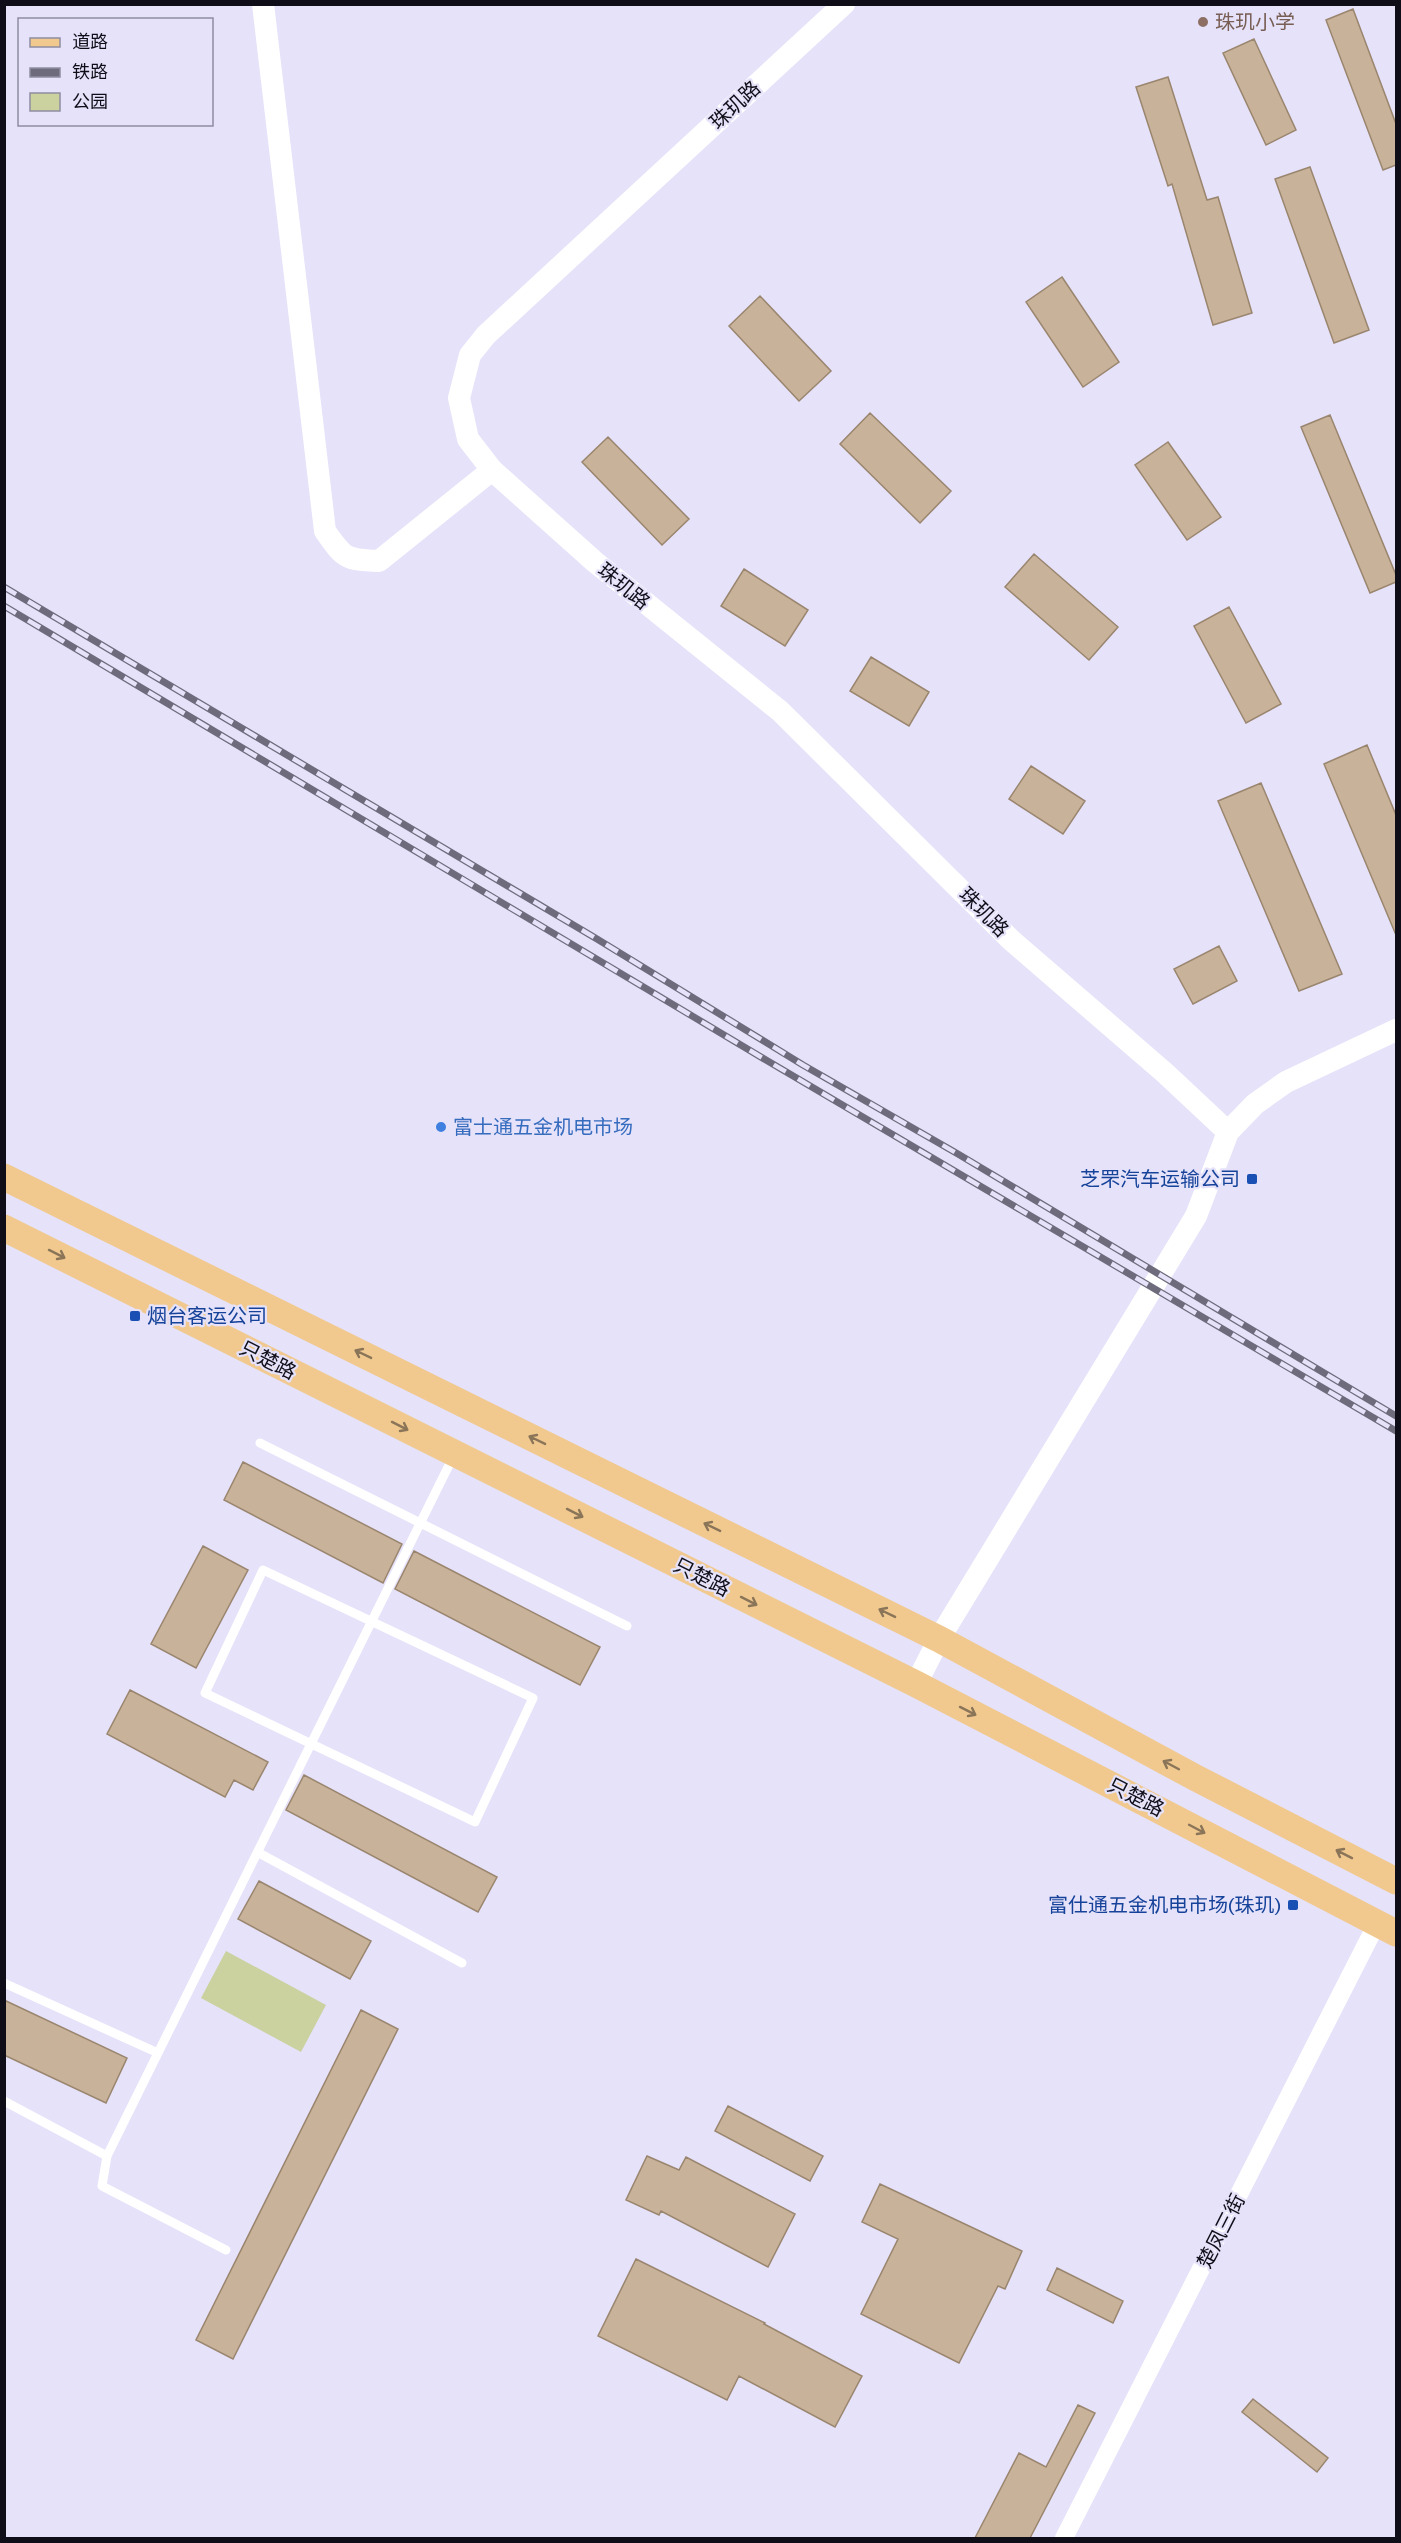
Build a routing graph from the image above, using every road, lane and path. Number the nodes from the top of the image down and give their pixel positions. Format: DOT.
graph roads {
  1 [pos="263,4"];
  2 [pos="844,4"];
  3 [pos="492,470"];
  4 [pos="1396,1030"];
  5 [pos="1227,1132"];
  6 [pos="4,1177"];
  7 [pos="4,1228"];
  8 [pos="260,1443"];
  9 [pos="455,1453"];
  10 [pos="420,1524"];
  11 [pos="372,1621"];
  12 [pos="627,1626"];
  13 [pos="939,1639"];
  14 [pos="916,1684"];
  15 [pos="312,1744"];
  16 [pos="259,1853"];
  17 [pos="1396,1881"];
  18 [pos="1387,1928"];
  19 [pos="462,1963"];
  20 [pos="4,1983"];
  21 [pos="158,2053"];
  22 [pos="4,2101"];
  23 [pos="107,2156"];
  24 [pos="226,2250"];
  25 [pos="1064,2538"];
  1 -- 3 [label="street"];
  2 -- 3 [label="street, 珠玑路"];
  3 -- 5 [label="street, 珠玑路"];
  4 -- 5 [label="street"];
  5 -- 13 [label="street"];
  13 -- 6 [label="main road, one-way"];
  7 -- 9 [label="main road, 只楚路, one-way"];
  8 -- 10 [label="lane"];
  9 -- 10 [label="lane"];
  9 -- 14 [label="main road, 只楚路, one-way"];
  10 -- 11 [label="lane"];
  10 -- 12 [label="lane"];
  11 -- 15 [label="lane"];
  11 -- 15 [label="lane"];
  11 -- 15 [label="lane"];
  13 -- 14 [label="street"];
  17 -- 13 [label="main road, one-way"];
  14 -- 18 [label="main road, 只楚路, one-way"];
  15 -- 16 [label="lane"];
  16 -- 19 [label="lane"];
  16 -- 21 [label="lane"];
  18 -- 25 [label="street, 楚凤三街"];
  20 -- 21 [label="lane"];
  21 -- 23 [label="lane"];
  22 -- 23 [label="lane"];
  23 -- 24 [label="lane"];
}
